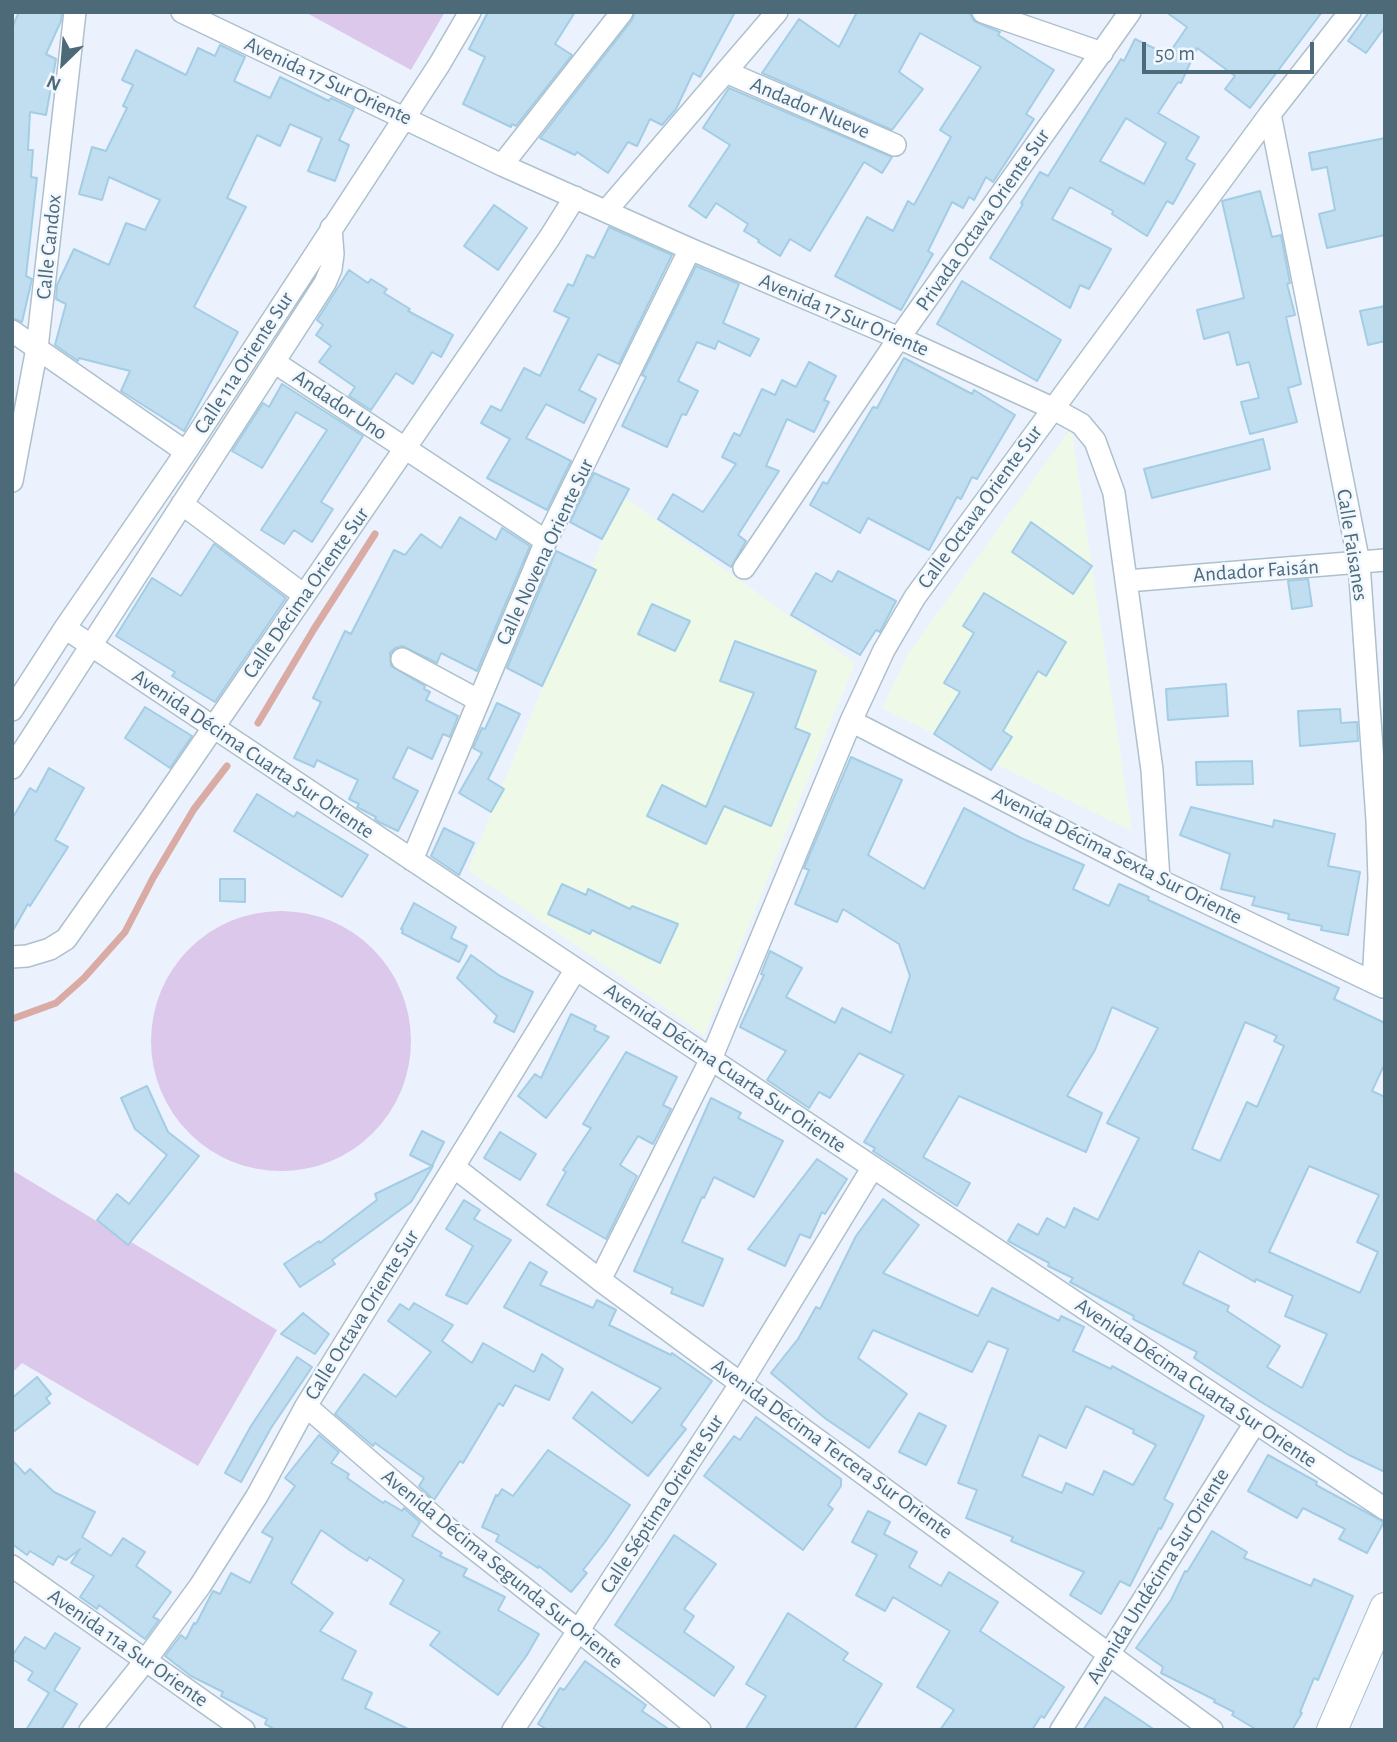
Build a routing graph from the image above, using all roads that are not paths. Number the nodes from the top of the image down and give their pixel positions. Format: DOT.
graph roads {
  1 [pos="75,12"];
  2 [pos="182,12"];
  3 [pos="470,12"];
  4 [pos="622,12"];
  5 [pos="777,12"];
  6 [pos="983,12"];
  7 [pos="1130,12"];
  8 [pos="1350,12"];
  9 [pos="1101,53"];
  10 [pos="726,72"];
  11 [pos="1269,114"];
  12 [pos="403,117"];
  13 [pos="895,145"];
  14 [pos="502,165"];
  15 [pos="575,197"];
  16 [pos="606,211"];
  17 [pos="331,229"];
  18 [pos="690,249"];
  19 [pos="12,331"];
  20 [pos="900,338"];
  21 [pos="37,348"];
  22 [pos="274,362"];
  23 [pos="1052,408"];
  24 [pos="405,449"];
  25 [pos="186,452"];
  26 [pos="12,481"];
  27 [pos="182,504"];
  28 [pos="546,541"];
  29 [pos="1385,560"];
  30 [pos="1359,563"];
  31 [pos="744,568"];
  32 [pos="1127,581"];
  33 [pos="304,595"];
  34 [pos="65,628"];
  35 [pos="91,645"];
  36 [pos="402,659"];
  37 [pos="478,700"];
  38 [pos="12,710"];
  39 [pos="851,721"];
  40 [pos="213,727"];
  41 [pos="12,768"];
  42 [pos="412,860"];
  43 [pos="1159,880"];
  44 [pos="12,957"];
  45 [pos="576,969"];
  46 [pos="1379,985"];
  47 [pos="711,1059"];
  48 [pos="454,1167"];
  49 [pos="873,1167"];
  50 [pos="600,1280"];
  51 [pos="741,1383"];
  52 [pos="306,1406"];
  53 [pos="1255,1423"];
  54 [pos="1385,1509"];
  55 [pos="12,1566"];
  56 [pos="1385,1608"];
  57 [pos="579,1631"];
  58 [pos="1109,1653"];
  59 [pos="146,1660"];
  60 [pos="90,1730"];
  61 [pos="244,1730"];
  62 [pos="513,1730"];
  63 [pos="700,1730"];
  64 [pos="1060,1730"];
  65 [pos="1212,1730"];
  66 [pos="1332,1730"];
  1 -- 21 [label="street, Calle Candox"];
  2 -- 12 [label="street, Avenida 17 Sur Oriente"];
  3 -- 12 [label="street, Calle 11a Oriente Sur"];
  4 -- 14 [label="street"];
  5 -- 10 [label="street"];
  6 -- 9 [label="street"];
  7 -- 9 [label="street, Privada Octava Oriente Sur"];
  8 -- 11 [label="street, Calle Octava Oriente Sur"];
  9 -- 20 [label="street, Privada Octava Oriente Sur"];
  10 -- 13 [label="street, Andador Nueve"];
  10 -- 16 [label="street"];
  11 -- 23 [label="street, Calle Octava Oriente Sur"];
  11 -- 30 [label="street, Calle Faisanes"];
  12 -- 14 [label="street, Avenida 17 Sur Oriente"];
  12 -- 17 [label="street, Calle 11a Oriente Sur"];
  14 -- 15 [label="street, Avenida 17 Sur Oriente"];
  15 -- 16 [label="street, Avenida 17 Sur Oriente"];
  15 -- 24 [label="street, Calle Décima Oriente Sur"];
  16 -- 18 [label="street, Avenida 17 Sur Oriente"];
  17 -- 22 [label="street, Calle 11a Oriente Sur"];
  17 -- 25 [label="street, Calle 11a Oriente Sur"];
  18 -- 20 [label="street, Avenida 17 Sur Oriente"];
  18 -- 28 [label="street, Calle Novena Oriente Sur"];
  19 -- 21 [label="street"];
  20 -- 23 [label="street, Avenida 17 Sur Oriente"];
  20 -- 31 [label="street, Privada Octava Oriente Sur"];
  21 -- 25 [label="street"];
  21 -- 26 [label="street, Calle Candox"];
  22 -- 24 [label="street, Andador Uno"];
  22 -- 27 [label="street, Calle 11a Oriente Sur"];
  23 -- 32 [label="street, Avenida 17 Sur Oriente"];
  23 -- 39 [label="street, Calle Octava Oriente Sur"];
  24 -- 28 [label="street"];
  24 -- 33 [label="street, Calle Décima Oriente Sur"];
  25 -- 34 [label="street, Calle 11a Oriente Sur"];
  27 -- 33 [label="street"];
  27 -- 35 [label="street, Calle 11a Oriente Sur"];
  28 -- 37 [label="street, Calle Novena Oriente Sur"];
  29 -- 30 [label="street, Andador Faisán"];
  30 -- 32 [label="street, Andador Faisán"];
  30 -- 46 [label="street, Calle Faisanes"];
  32 -- 43 [label="street, Avenida 17 Sur Oriente"];
  33 -- 40 [label="street, Calle Décima Oriente Sur"];
  34 -- 35 [label="street, Avenida Décima Cuarta Sur Oriente"];
  34 -- 38 [label="street, Calle 11a Oriente Sur"];
  35 -- 40 [label="street, Avenida Décima Cuarta Sur Oriente"];
  35 -- 41 [label="street, Calle 11a Oriente Sur"];
  36 -- 37 [label="street"];
  37 -- 42 [label="street, Calle Novena Oriente Sur"];
  39 -- 43 [label="street, Avenida Décima Sexta Sur Oriente"];
  39 -- 47 [label="street, Calle Octava Oriente Sur"];
  40 -- 42 [label="street, Avenida Décima Cuarta Sur Oriente"];
  40 -- 44 [label="street, Calle Décima Oriente Sur"];
  42 -- 45 [label="street, Avenida Décima Cuarta Sur Oriente"];
  43 -- 46 [label="street, Avenida Décima Sexta Sur Oriente"];
  45 -- 47 [label="street, Avenida Décima Cuarta Sur Oriente"];
  45 -- 48 [label="street, Calle Octava Oriente Sur"];
  47 -- 49 [label="street, Avenida Décima Cuarta Sur Oriente"];
  47 -- 50 [label="street"];
  48 -- 50 [label="street, Avenida Décima Tercera Sur Oriente"];
  48 -- 52 [label="street, Calle Octava Oriente Sur"];
  49 -- 51 [label="street, Calle Séptima Oriente Sur"];
  49 -- 53 [label="street, Avenida Décima Cuarta Sur Oriente"];
  50 -- 51 [label="street, Avenida Décima Tercera Sur Oriente"];
  51 -- 57 [label="street, Calle Séptima Oriente Sur"];
  51 -- 58 [label="street, Avenida Décima Tercera Sur Oriente"];
  52 -- 57 [label="street, Avenida Décima Segunda Sur Oriente"];
  52 -- 59 [label="street, Calle Octava Oriente Sur"];
  53 -- 54 [label="street, Avenida Décima Cuarta Sur Oriente"];
  53 -- 58 [label="street, Avenida Undécima Sur Oriente"];
  55 -- 59 [label="street, Avenida 11a Sur Oriente"];
  56 -- 66 [label="main road"];
  57 -- 62 [label="street, Calle Séptima Oriente Sur"];
  57 -- 63 [label="street, Avenida Décima Segunda Sur Oriente"];
  58 -- 64 [label="street, Avenida Undécima Sur Oriente"];
  58 -- 65 [label="street, Avenida Décima Tercera Sur Oriente"];
  59 -- 60 [label="street, Calle Octava Oriente Sur"];
  59 -- 61 [label="street, Avenida 11a Sur Oriente"];
}
